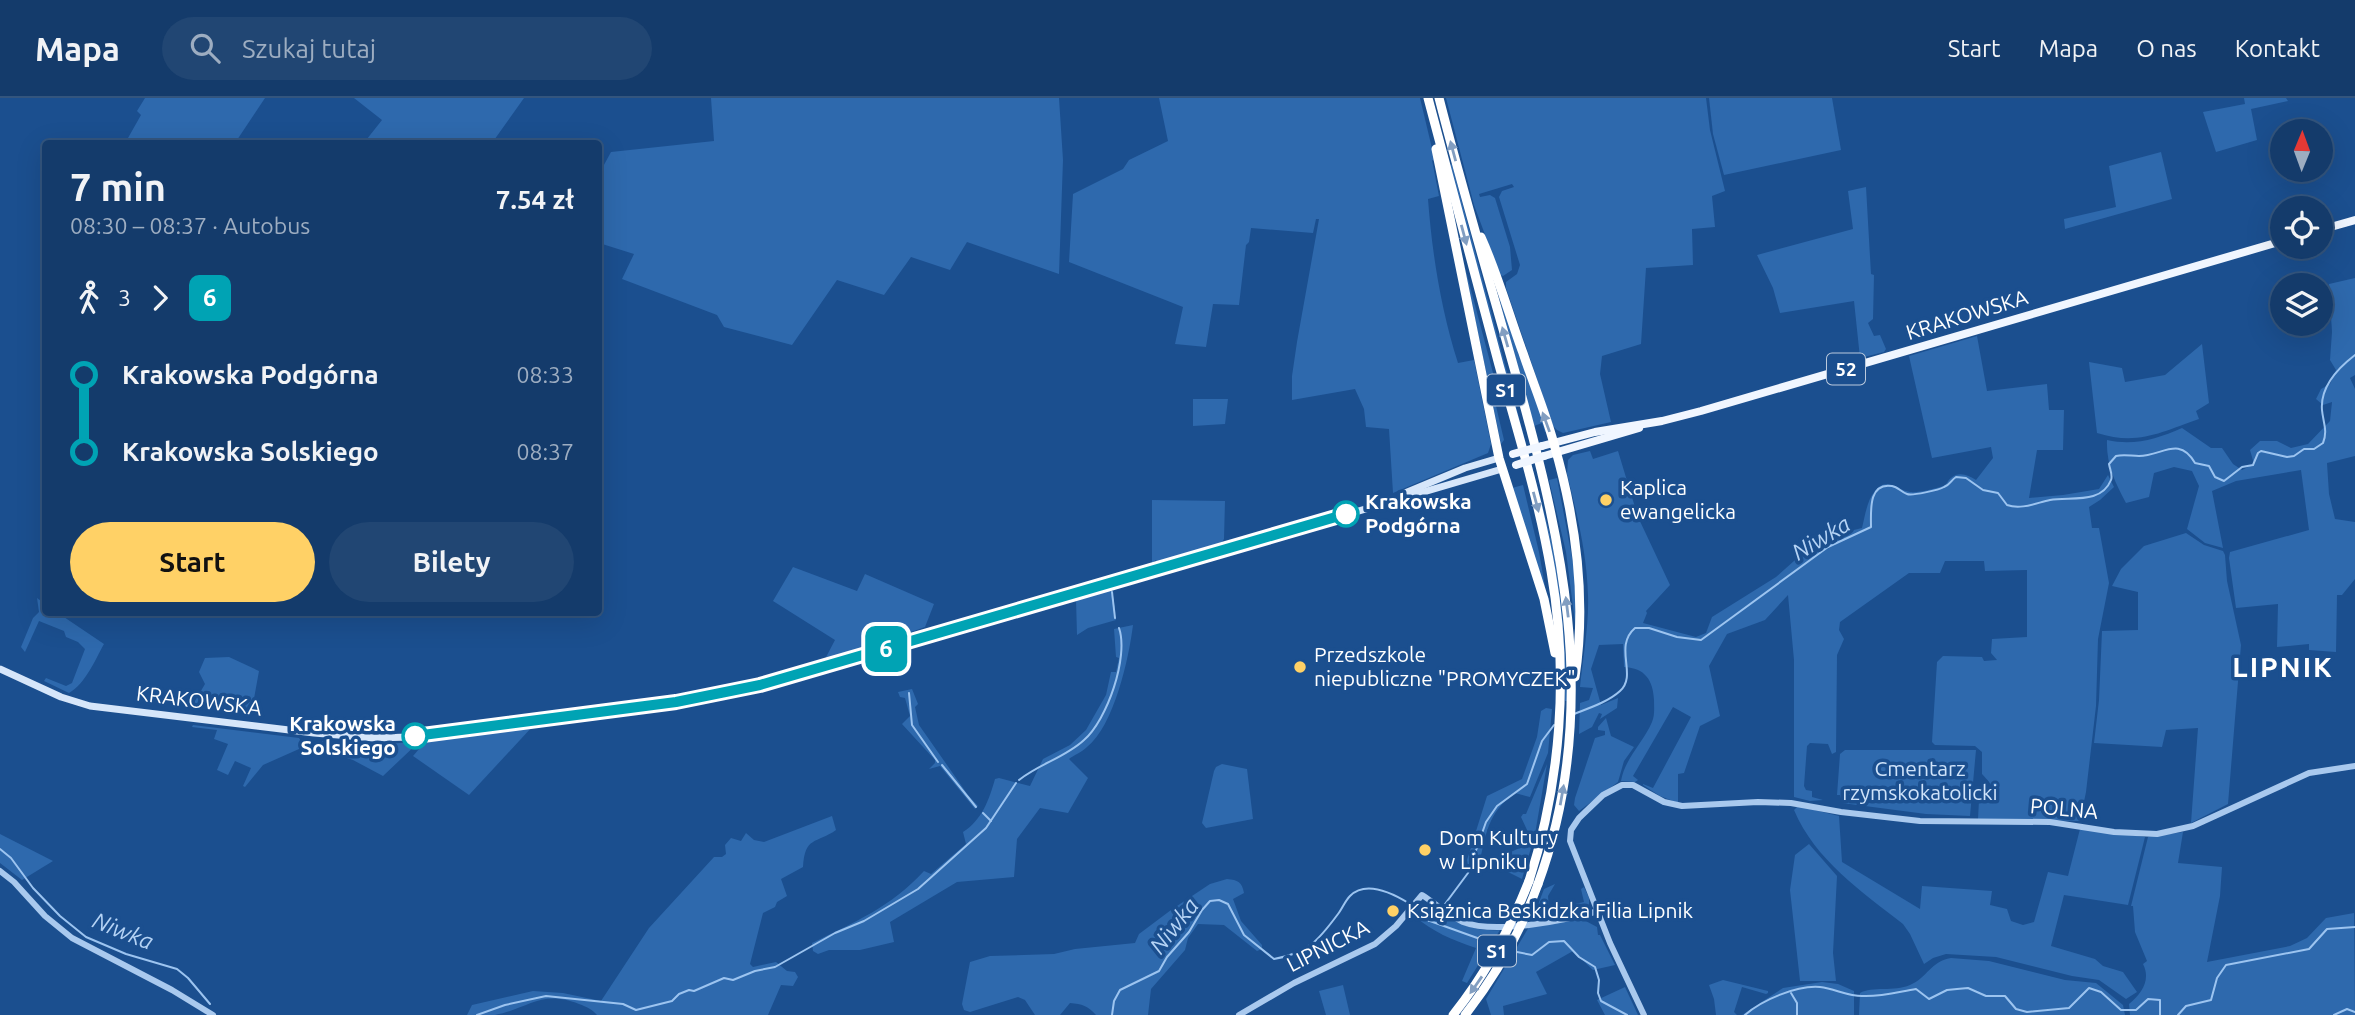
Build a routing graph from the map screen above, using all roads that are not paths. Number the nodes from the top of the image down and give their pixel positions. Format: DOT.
graph roads {
  1 [pos="1428,98"];
  2 [pos="1439,98"];
  3 [pos="1467,204"];
  4 [pos="2355,220"];
  5 [pos="2333,226"];
  6 [pos="2270,244"];
  7 [pos="1661,421"];
  8 [pos="1554,443"];
  9 [pos="1557,454"];
  10 [pos="1499,458"];
  11 [pos="1502,469"];
  12 [pos="1379,505"];
  13 [pos="0,669"];
  14 [pos="1560,686"];
  15 [pos="1567,704"];
  16 [pos="2355,766"];
  17 [pos="0,871"];
  18 [pos="1599,911"];
  19 [pos="213,1015"];
  20 [pos="1239,1015"];
  21 [pos="1453,1015"];
  22 [pos="1465,1015"];
  23 [pos="1644,1015"];
  1 -- 10 [label="highway"];
  1 -- 14 [label="highway, S1, one-way"];
  3 -- 2 [label="highway, S1, one-way"];
  8 -- 3 [label="highway, one-way"];
  15 -- 3 [label="highway, S1, one-way"];
  4 -- 5 [label="main road"];
  6 -- 7 [label="main road, KRAKOWSKA / 52"];
  7 -- 8 [label="main road, KRAKOWSKA / 52"];
  7 -- 9 [label="main road, KRAKOWSKA / 52"];
  8 -- 9 [label="highway"];
  8 -- 10 [label="main road, KRAKOWSKA / 52, bridge"];
  9 -- 11 [label="main road, KRAKOWSKA / 52, bridge"];
  9 -- 15 [label="highway"];
  10 -- 11 [label="highway"];
  10 -- 12 [label="main road, KRAKOWSKA / 52"];
  11 -- 12 [label="main road, KRAKOWSKA / 52"];
  11 -- 14 [label="highway"];
  12 -- 13 [label="main road, KRAKOWSKA / 52"];
  14 -- 15 [label="highway, S1"];
  15 -- 21 [label="highway, S1, one-way, bridge"];
  22 -- 15 [label="highway, S1, one-way, bridge"];
  16 -- 18 [label="street, POLNA"];
  17 -- 19 [label="street"];
  18 -- 20 [label="street, LIPNICKA"];
  18 -- 23 [label="street"];
}
